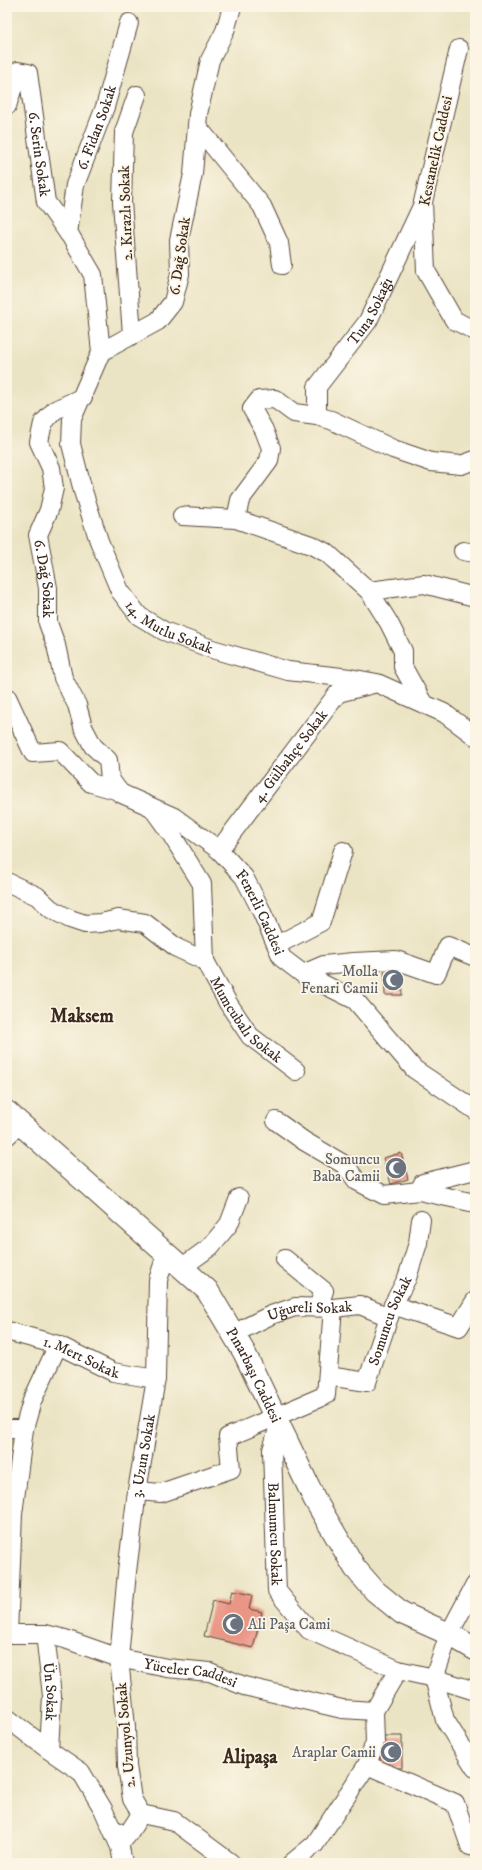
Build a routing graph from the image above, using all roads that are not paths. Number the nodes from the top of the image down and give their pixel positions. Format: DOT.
graph roads {
  1 [pos="232,7"];
  2 [pos="129,23"];
  3 [pos="460,49"];
  4 [pos="137,95"];
  5 [pos="7,106"];
  6 [pos="197,126"];
  7 [pos="423,202"];
  8 [pos="68,233"];
  9 [pos="282,265"];
  10 [pos="475,331"];
  11 [pos="132,334"];
  12 [pos="101,352"];
  13 [pos="83,397"];
  14 [pos="316,416"];
  15 [pos="475,460"];
  16 [pos="182,516"];
  17 [pos="236,519"];
  18 [pos="369,591"];
  19 [pos="475,597"];
  20 [pos="377,682"];
  21 [pos="7,697"];
  22 [pos="423,703"];
  23 [pos="475,736"];
  24 [pos="119,791"];
  25 [pos="152,808"];
  26 [pos="219,850"];
  27 [pos="343,851"];
  28 [pos="7,882"];
  29 [pos="276,945"];
  30 [pos="475,957"];
  31 [pos="204,961"];
  32 [pos="303,974"];
  33 [pos="296,1071"];
  34 [pos="475,1110"];
  35 [pos="276,1121"];
  36 [pos="12,1124"];
  37 [pos="475,1170"];
  38 [pos="419,1191"];
  39 [pos="239,1198"];
  40 [pos="475,1203"];
  41 [pos="421,1220"];
  42 [pos="285,1259"];
  43 [pos="173,1262"];
  44 [pos="475,1301"];
  45 [pos="325,1308"];
  46 [pos="391,1311"];
  47 [pos="7,1331"];
  48 [pos="233,1334"];
  49 [pos="58,1345"];
  50 [pos="328,1376"];
  51 [pos="156,1380"];
  52 [pos="277,1420"];
  53 [pos="15,1429"];
  54 [pos="12,1479"];
  55 [pos="137,1491"];
  56 [pos="475,1585"];
  57 [pos="8,1634"];
  58 [pos="45,1634"];
  59 [pos="449,1634"];
  60 [pos="475,1649"];
  61 [pos="119,1658"];
  62 [pos="398,1670"];
  63 [pos="434,1678"];
  64 [pos="475,1691"];
  65 [pos="374,1711"];
  66 [pos="7,1718"];
  67 [pos="49,1750"];
  68 [pos="367,1765"];
  69 [pos="475,1768"];
  70 [pos="141,1814"];
  71 [pos="112,1828"];
  72 [pos="475,1847"];
  73 [pos="123,1863"];
  74 [pos="231,1863"];
  75 [pos="292,1863"];
  1 -- 6 [label="street, 6. Dağ Sokak"];
  2 -- 8 [label="street, 6. Fidan Sokak"];
  3 -- 7 [label="street, Kestanelik Caddesi"];
  4 -- 11 [label="street, 2. Kırazlı Sokak"];
  5 -- 8 [label="street, 6. Serin Sokak"];
  6 -- 9 [label="street"];
  6 -- 11 [label="street, 6. Dağ Sokak"];
  7 -- 10 [label="street, Kestanelik Caddesi"];
  7 -- 14 [label="street, Tuna Sokağı"];
  8 -- 12 [label="street, 6. Serin Sokak"];
  11 -- 12 [label="street, 6. Dağ Sokak"];
  12 -- 13 [label="street"];
  13 -- 20 [label="street, 14. Mutlu Sokak"];
  13 -- 24 [label="street, 6. Dağ Sokak"];
  14 -- 15 [label="street"];
  14 -- 17 [label="street"];
  16 -- 17 [label="street"];
  17 -- 18 [label="street"];
  18 -- 19 [label="street"];
  18 -- 22 [label="street"];
  20 -- 22 [label="street, 14. Mutlu Sokak"];
  20 -- 26 [label="street, 4. Gülbahçe Sokak"];
  21 -- 24 [label="street"];
  22 -- 23 [label="street, 14. Mutlu Sokak"];
  24 -- 25 [label="street"];
  25 -- 26 [label="street, Fenerli Caddesi"];
  25 -- 31 [label="street"];
  26 -- 29 [label="street, Fenerli Caddesi"];
  27 -- 29 [label="street"];
  28 -- 31 [label="street"];
  29 -- 32 [label="street, Fenerli Caddesi"];
  30 -- 32 [label="street"];
  31 -- 33 [label="street, Mumcubalı Sokak"];
  32 -- 34 [label="street, Fenerli Caddesi"];
  35 -- 38 [label="street"];
  36 -- 43 [label="main road, Pınarbaşı Caddesi"];
  37 -- 38 [label="street"];
  38 -- 40 [label="street"];
  39 -- 43 [label="street"];
  41 -- 46 [label="street, Somuncu Sokak"];
  42 -- 45 [label="street"];
  43 -- 48 [label="main road, Pınarbaşı Caddesi"];
  43 -- 51 [label="street, 3. Uzun Sokak"];
  44 -- 46 [label="street, Uğureli Sokak"];
  45 -- 46 [label="street, Uğureli Sokak"];
  45 -- 48 [label="street, Uğureli Sokak"];
  45 -- 50 [label="street"];
  46 -- 50 [label="street, Somuncu Sokak"];
  47 -- 49 [label="street, 1. Mert Sokak"];
  48 -- 52 [label="main road, Pınarbaşı Caddesi"];
  49 -- 51 [label="street, 1. Mert Sokak"];
  49 -- 53 [label="street"];
  50 -- 52 [label="street"];
  51 -- 55 [label="street, 3. Uzun Sokak"];
  52 -- 55 [label="street"];
  52 -- 59 [label="main road, Pınarbaşı Caddesi"];
  52 -- 62 [label="street, Balmumcu Sokak"];
  53 -- 54 [label="street"];
  54 -- 57 [label="street"];
  55 -- 61 [label="street, 3. Uzun Sokak"];
  56 -- 59 [label="street"];
  57 -- 58 [label="street, Yüceler Caddesi"];
  58 -- 61 [label="street, Yüceler Caddesi"];
  58 -- 67 [label="street, Ün Sokak"];
  59 -- 60 [label="main road, Pınarbaşı Caddesi"];
  59 -- 63 [label="street"];
  61 -- 65 [label="street, Yüceler Caddesi"];
  61 -- 70 [label="street, 2. Uzunyol Sokak"];
  62 -- 63 [label="street, Balmumcu Sokak"];
  62 -- 65 [label="street"];
  63 -- 64 [label="street, Balmumcu Sokak"];
  63 -- 69 [label="street"];
  65 -- 68 [label="street"];
  66 -- 67 [label="street"];
  67 -- 71 [label="street"];
  68 -- 72 [label="street"];
  68 -- 75 [label="street"];
  70 -- 71 [label="street"];
  70 -- 74 [label="street"];
  71 -- 73 [label="street"];
}
